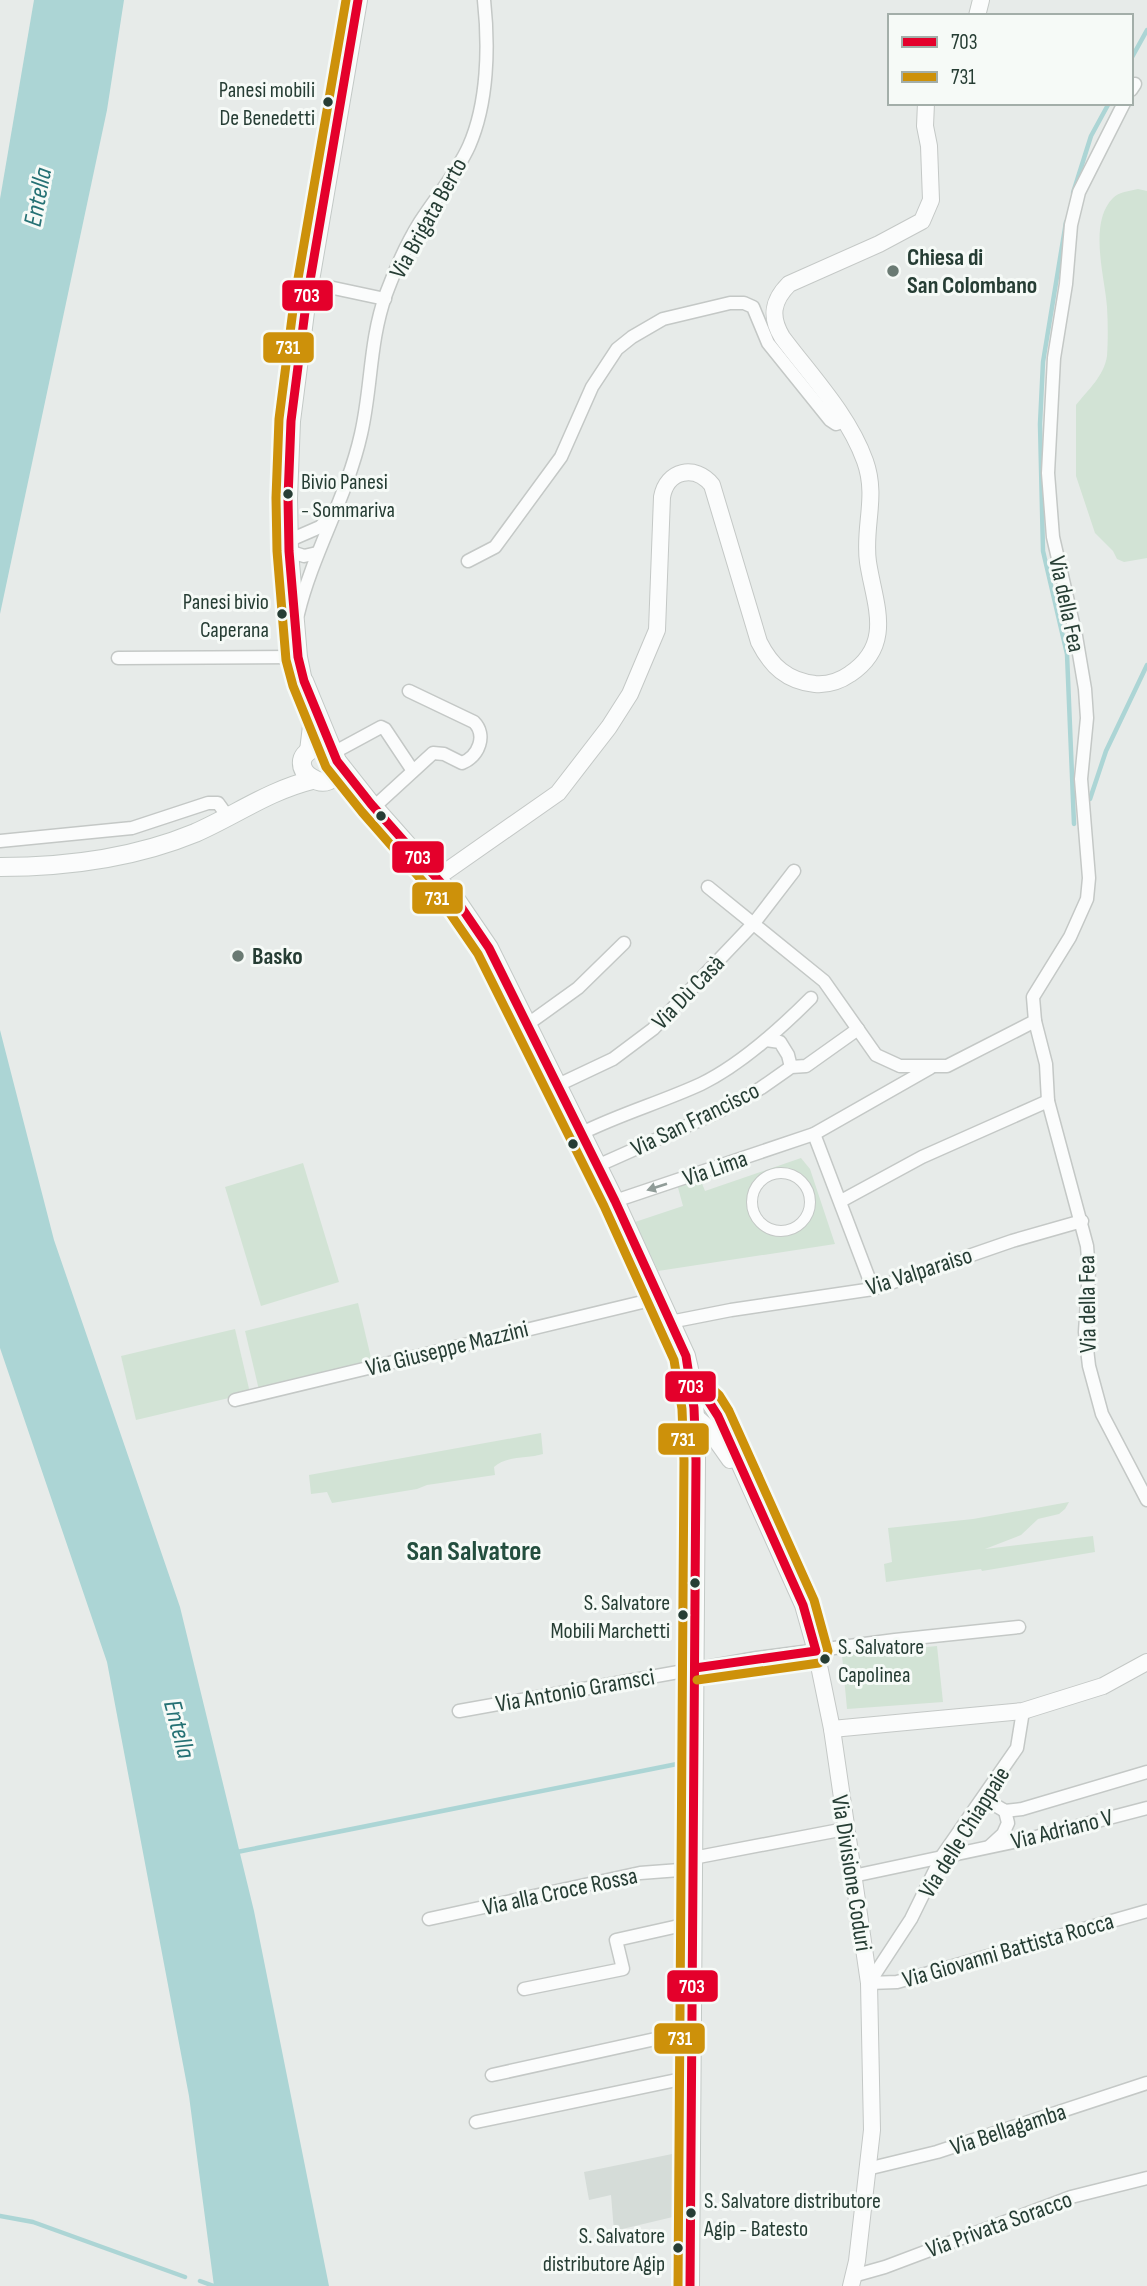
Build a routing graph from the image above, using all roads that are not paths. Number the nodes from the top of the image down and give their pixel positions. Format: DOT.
graph roads {
  1 [pos="358,0"];
  2 [pos="484,0"];
  3 [pos="926,105"];
  4 [pos="1124,105"];
  5 [pos="310,284"];
  6 [pos="385,299"];
  7 [pos="845,421"];
  8 [pos="335,512"];
  9 [pos="289,545"];
  10 [pos="317,553"];
  11 [pos="468,561"];
  12 [pos="295,628"];
  13 [pos="118,657"];
  14 [pos="298,657"];
  15 [pos="304,681"];
  16 [pos="409,691"];
  17 [pos="334,764"];
  18 [pos="308,766"];
  19 [pos="413,771"];
  20 [pos="373,806"];
  21 [pos="228,817"];
  22 [pos="0,841"];
  23 [pos="0,867"];
  24 [pos="794,871"];
  25 [pos="438,877"];
  26 [pos="708,887"];
  27 [pos="754,923"];
  28 [pos="624,943"];
  29 [pos="811,998"];
  30 [pos="1035,1021"];
  31 [pos="528,1024"];
  32 [pos="858,1029"];
  33 [pos="766,1040"];
  34 [pos="791,1067"];
  35 [pos="930,1068"];
  36 [pos="558,1085"];
  37 [pos="1048,1101"];
  38 [pos="582,1133"];
  39 [pos="814,1134"];
  40 [pos="597,1166"];
  41 [pos="615,1201"];
  42 [pos="841,1201"];
  43 [pos="1082,1221"];
  44 [pos="793,1228"];
  45 [pos="873,1289"];
  46 [pos="659,1298"];
  47 [pos="670,1322"];
  48 [pos="693,1389"];
  49 [pos="235,1400"];
  50 [pos="695,1416"];
  51 [pos="727,1457"];
  52 [pos="696,1461"];
  53 [pos="743,1475"];
  54 [pos="1147,1500"];
  55 [pos="1019,1627"];
  56 [pos="816,1651"];
  57 [pos="1147,1662"];
  58 [pos="695,1668"];
  59 [pos="459,1711"];
  60 [pos="1023,1711"];
  61 [pos="832,1729"];
  62 [pos="1147,1772"];
  63 [pos="984,1798"];
  64 [pos="1147,1808"];
  65 [pos="1005,1811"];
  66 [pos="845,1829"];
  67 [pos="990,1846"];
  68 [pos="943,1856"];
  69 [pos="693,1863"];
  70 [pos="853,1876"];
  71 [pos="1147,1911"];
  72 [pos="429,1919"];
  73 [pos="692,1923"];
  74 [pos="869,1983"];
  75 [pos="524,1989"];
  76 [pos="692,2031"];
  77 [pos="492,2075"];
  78 [pos="691,2077"];
  79 [pos="1147,2083"];
  80 [pos="476,2122"];
  81 [pos="867,2169"];
  82 [pos="1147,2178"];
  83 [pos="852,2281"];
  84 [pos="690,2286"];
  1 -- 5 [label="main road"];
  2 -- 6 [label="street, Via Brigata Berto"];
  3 -- 7 [label="street"];
  4 -- 30 [label="street, Via della Fea"];
  5 -- 6 [label="street"];
  5 -- 9 [label="main road"];
  6 -- 8 [label="street, Via Brigata Berto"];
  7 -- 11 [label="street"];
  7 -- 25 [label="street"];
  8 -- 9 [label="street"];
  8 -- 10 [label="street, Via Brigata Berto"];
  9 -- 10 [label="street"];
  9 -- 12 [label="main road"];
  10 -- 12 [label="street, Via Brigata Berto"];
  12 -- 14 [label="main road"];
  13 -- 14 [label="street"];
  14 -- 15 [label="main road"];
  15 -- 17 [label="main road"];
  15 -- 18 [label="main road"];
  16 -- 19 [label="street"];
  17 -- 18 [label="main road"];
  17 -- 18 [label="main road"];
  17 -- 19 [label="street"];
  17 -- 20 [label="main road"];
  18 -- 21 [label="main road"];
  19 -- 20 [label="street"];
  20 -- 25 [label="main road"];
  21 -- 22 [label="street"];
  21 -- 23 [label="main road"];
  24 -- 27 [label="street, Via Dù Casà"];
  25 -- 31 [label="main road"];
  26 -- 27 [label="street"];
  27 -- 32 [label="street"];
  27 -- 36 [label="street, Via Dù Casà"];
  28 -- 31 [label="street"];
  29 -- 33 [label="street"];
  30 -- 35 [label="street"];
  30 -- 37 [label="street, Via della Fea"];
  31 -- 36 [label="main road"];
  32 -- 34 [label="street, Via San Francisco"];
  32 -- 35 [label="street"];
  33 -- 34 [label="street"];
  33 -- 38 [label="street"];
  34 -- 40 [label="street, Via San Francisco"];
  35 -- 39 [label="street, Via Lima"];
  36 -- 38 [label="main road"];
  37 -- 42 [label="street"];
  37 -- 43 [label="street, Via della Fea"];
  38 -- 40 [label="main road"];
  39 -- 41 [label="street, Via Lima, one-way"];
  39 -- 42 [label="street"];
  40 -- 41 [label="main road"];
  41 -- 46 [label="main road"];
  42 -- 45 [label="street"];
  43 -- 45 [label="street, Via Valparaiso"];
  43 -- 54 [label="street, Via della Fea"];
  44 -- 44 [label="street"];
  45 -- 47 [label="street, Via Valparaiso"];
  46 -- 47 [label="main road"];
  46 -- 49 [label="street, Via Giuseppe Mazzini"];
  47 -- 48 [label="main road"];
  48 -- 50 [label="main road"];
  48 -- 53 [label="street, Via Divisione Coduri"];
  50 -- 51 [label="street, Via Divisione Coduri"];
  50 -- 52 [label="main road"];
  51 -- 52 [label="street"];
  51 -- 53 [label="street, Via Divisione Coduri"];
  52 -- 58 [label="main road"];
  53 -- 56 [label="street, Via Divisione Coduri"];
  55 -- 56 [label="street, Via Antonio Gramsci"];
  56 -- 58 [label="street, Via Antonio Gramsci"];
  56 -- 61 [label="street, Via Divisione Coduri"];
  57 -- 60 [label="street"];
  58 -- 59 [label="street, Via Antonio Gramsci"];
  58 -- 69 [label="main road"];
  60 -- 61 [label="street"];
  60 -- 63 [label="street, Via delle Chiappaie"];
  61 -- 66 [label="street, Via Divisione Coduri"];
  62 -- 65 [label="street"];
  63 -- 65 [label="street"];
  63 -- 68 [label="street, Via delle Chiappaie"];
  64 -- 67 [label="street, Via Adriano V"];
  65 -- 67 [label="street"];
  66 -- 69 [label="street, Via alla Croce Rossa"];
  66 -- 70 [label="street, Via Divisione Coduri"];
  67 -- 68 [label="street, Via Adriano V"];
  68 -- 70 [label="street, Via Adriano V"];
  68 -- 74 [label="street, Via delle Chiappaie"];
  69 -- 72 [label="street, Via alla Croce Rossa"];
  69 -- 73 [label="main road"];
  70 -- 74 [label="street, Via Divisione Coduri"];
  71 -- 74 [label="street, Via Giovanni Battista Rocca"];
  73 -- 75 [label="street"];
  73 -- 76 [label="main road"];
  74 -- 81 [label="street, Via Divisione Coduri"];
  76 -- 77 [label="street"];
  76 -- 78 [label="main road"];
  78 -- 80 [label="street"];
  78 -- 84 [label="main road"];
  79 -- 81 [label="street, Via Bellagamba"];
  81 -- 83 [label="street, Via Divisione Coduri"];
  82 -- 83 [label="street, Via Privata Soracco"];
}
